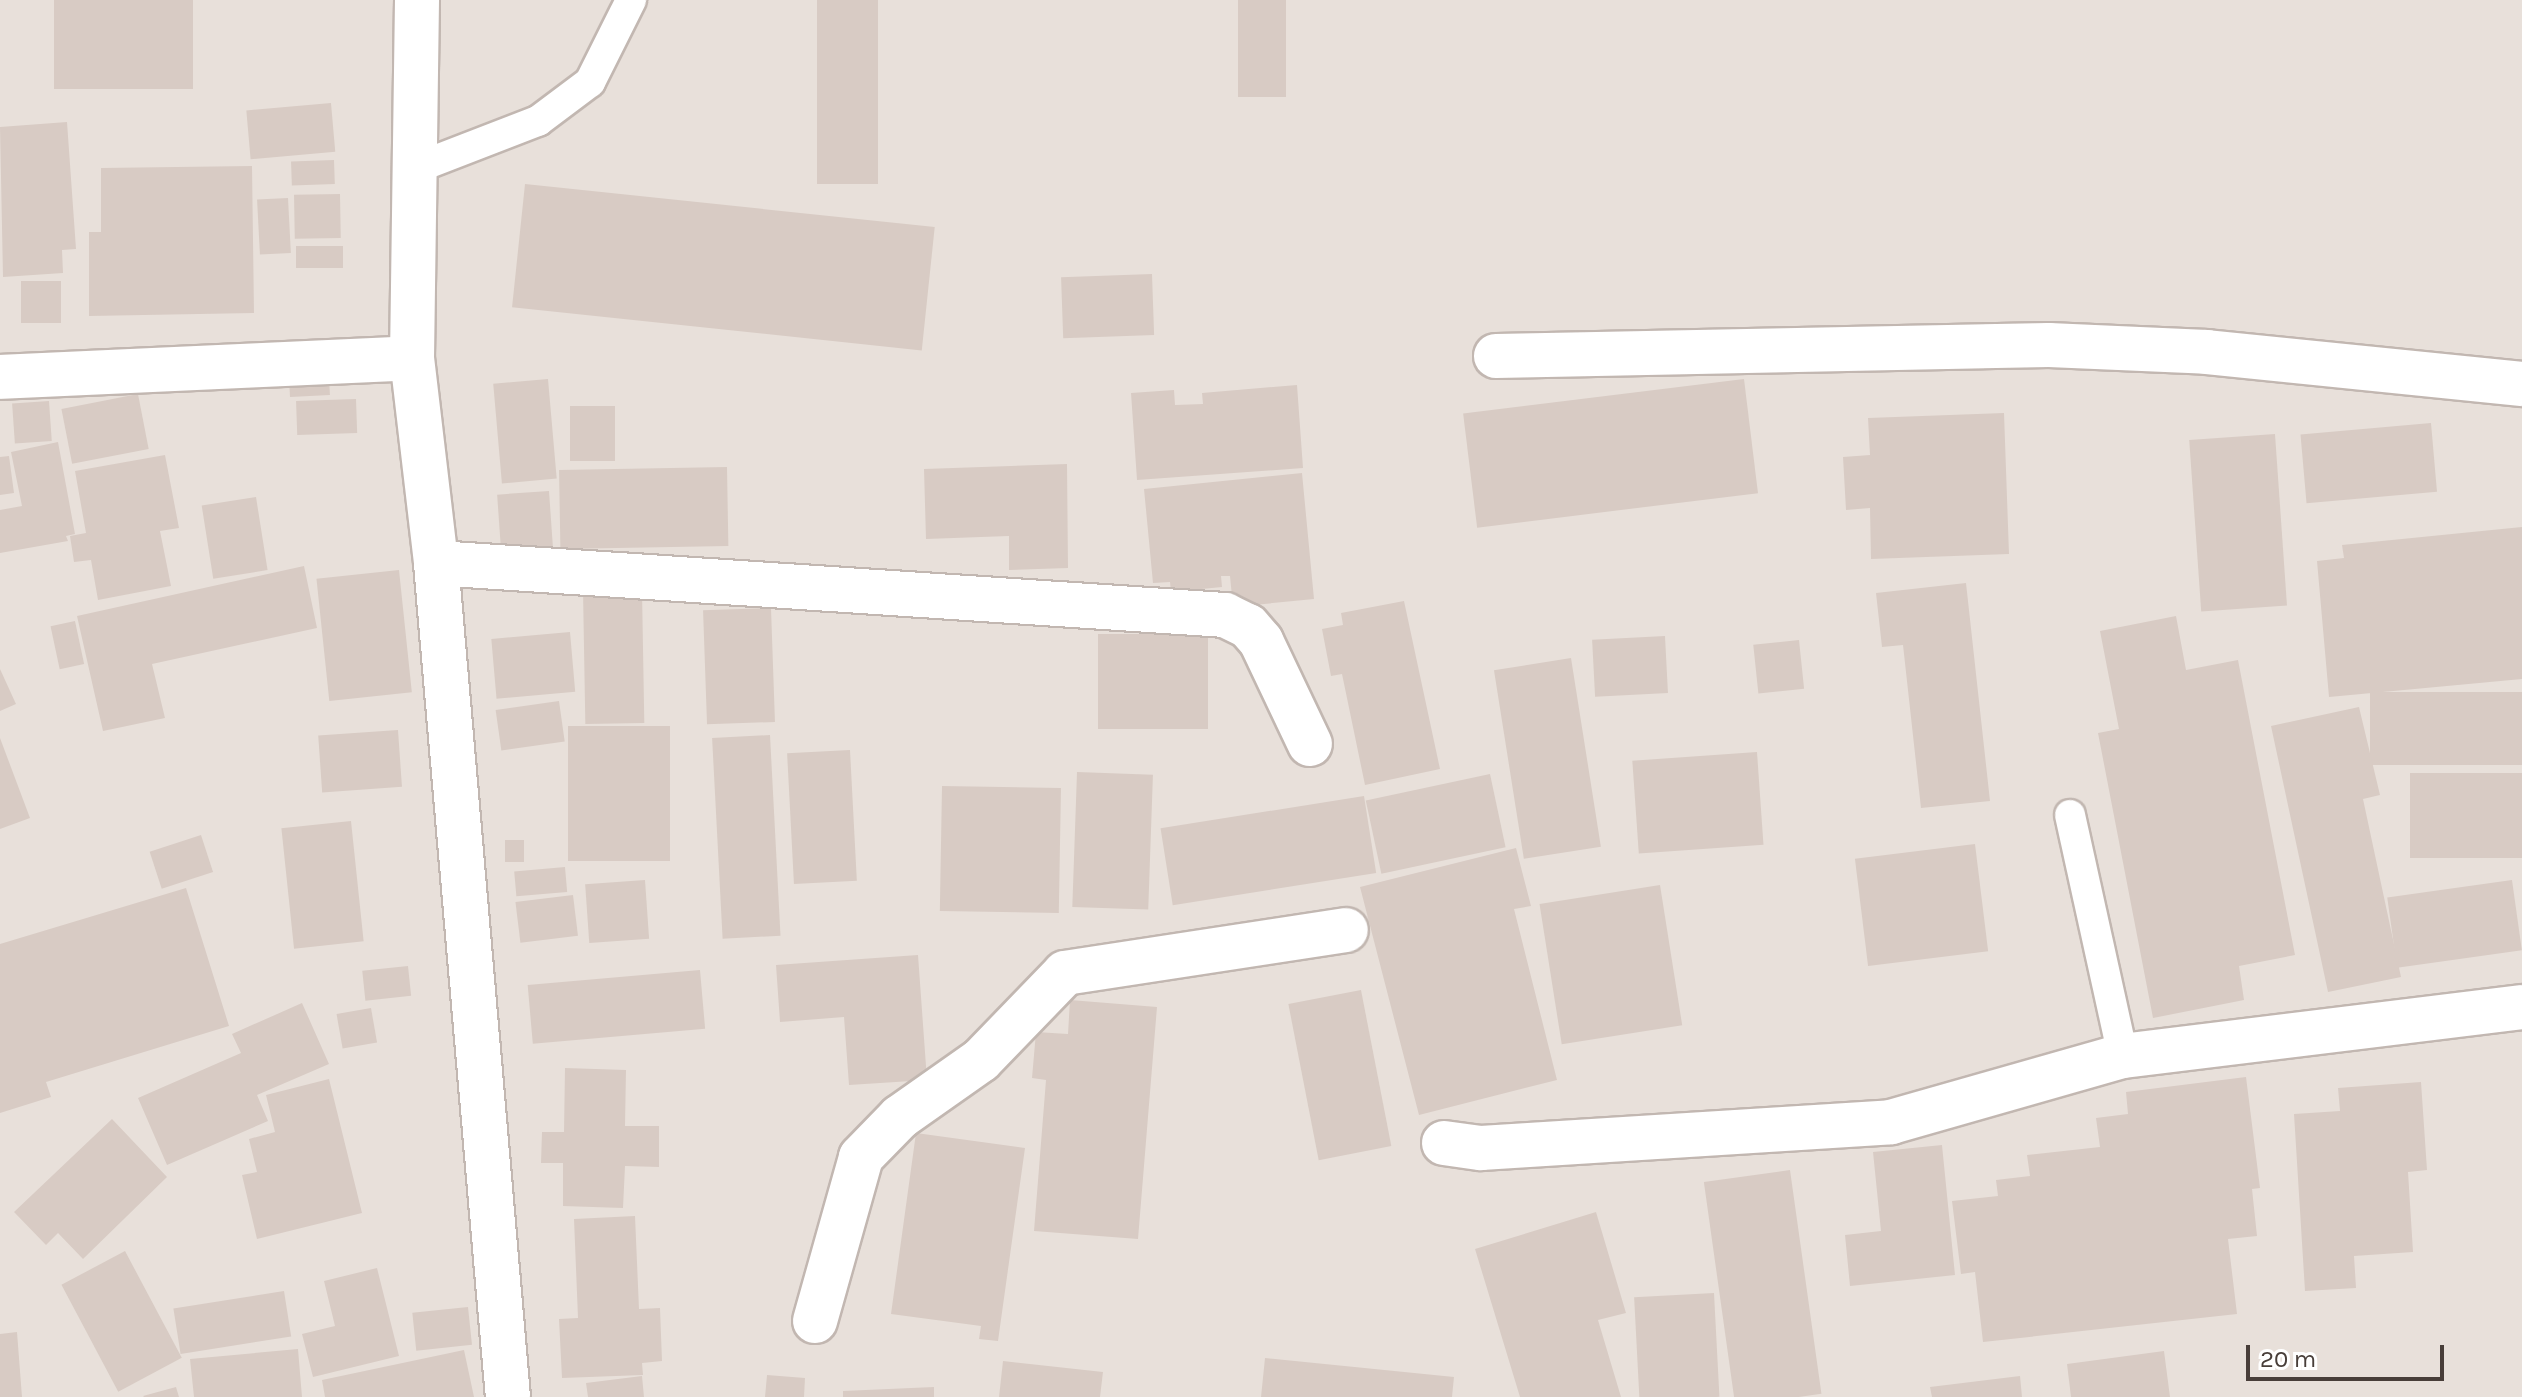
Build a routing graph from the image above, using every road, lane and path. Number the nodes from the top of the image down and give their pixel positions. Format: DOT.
graph roads {
  1 [pos="417,0"];
  2 [pos="631,0"];
  3 [pos="416,168"];
  4 [pos="1496,356"];
  5 [pos="412,358"];
  6 [pos="0,377"];
  7 [pos="2522,384"];
  8 [pos="436,563"];
  9 [pos="1310,744"];
  10 [pos="2070,815"];
  11 [pos="1346,930"];
  12 [pos="2522,1007"];
  13 [pos="2123,1056"];
  14 [pos="1444,1143"];
  15 [pos="815,1321"];
  16 [pos="508,1397"];
  1 -- 3 [label="street"];
  2 -- 3 [label="lane"];
  3 -- 5 [label="street"];
  4 -- 7 [label="street"];
  5 -- 6 [label="street"];
  5 -- 8 [label="street"];
  8 -- 9 [label="street"];
  8 -- 16 [label="street"];
  10 -- 13 [label="lane"];
  11 -- 15 [label="street"];
  12 -- 13 [label="street"];
  13 -- 14 [label="street"];
}
